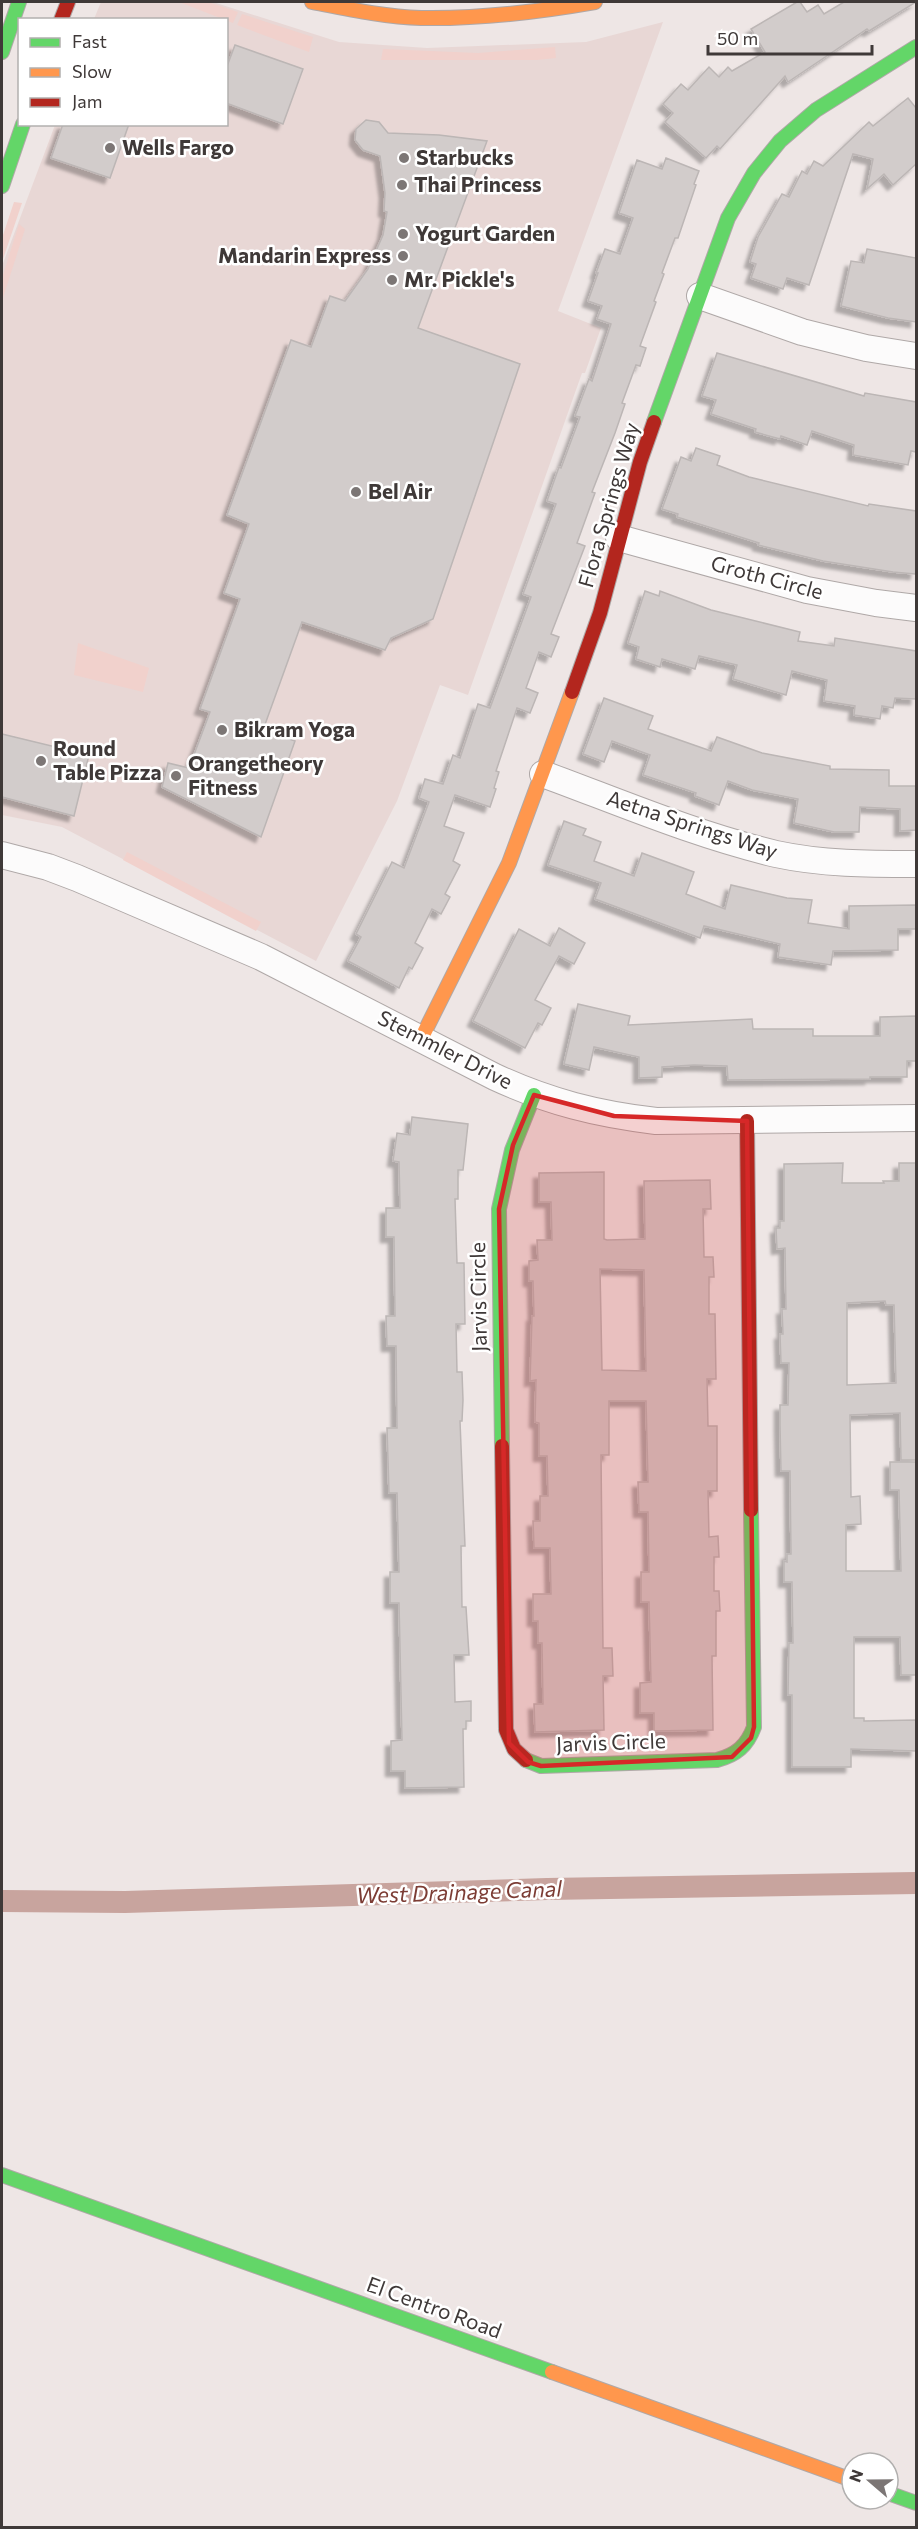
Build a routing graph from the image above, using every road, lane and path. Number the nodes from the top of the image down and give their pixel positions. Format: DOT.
graph roads {
  1 [pos="19,2"];
  2 [pos="68,2"];
  3 [pos="312,2"];
  4 [pos="595,2"];
  5 [pos="62,18"];
  6 [pos="916,47"];
  7 [pos="2,52"];
  8 [pos="22,126"];
  9 [pos="2,186"];
  10 [pos="700,296"];
  11 [pos="916,356"];
  12 [pos="619,538"];
  13 [pos="916,608"];
  14 [pos="543,774"];
  15 [pos="2,855"];
  16 [pos="916,864"];
  17 [pos="421,1039"];
  18 [pos="534,1095"];
  19 [pos="916,1118"];
  20 [pos="747,1121"];
  21 [pos="2,2175"];
  22 [pos="840,2476"];
  23 [pos="900,2497"];
  24 [pos="916,2503"];
  1 -- 7 [label="street"];
  2 -- 5 [label="street"];
  3 -- 4 [label="street"];
  6 -- 10 [label="street, Flora Springs Way"];
  8 -- 9 [label="street"];
  10 -- 11 [label="street"];
  10 -- 12 [label="street, Flora Springs Way"];
  12 -- 13 [label="street, Groth Circle"];
  12 -- 14 [label="street, Flora Springs Way"];
  14 -- 16 [label="street, Aetna Springs Way"];
  14 -- 17 [label="street, Flora Springs Way"];
  15 -- 17 [label="street, Stemmler Drive"];
  17 -- 18 [label="street, Stemmler Drive"];
  18 -- 20 [label="street, Stemmler Drive"];
  18 -- 20 [label="street, Jarvis Circle"];
  19 -- 20 [label="street, Stemmler Drive"];
  21 -- 22 [label="street, El Centro Road"];
  23 -- 24 [label="street"];
}
